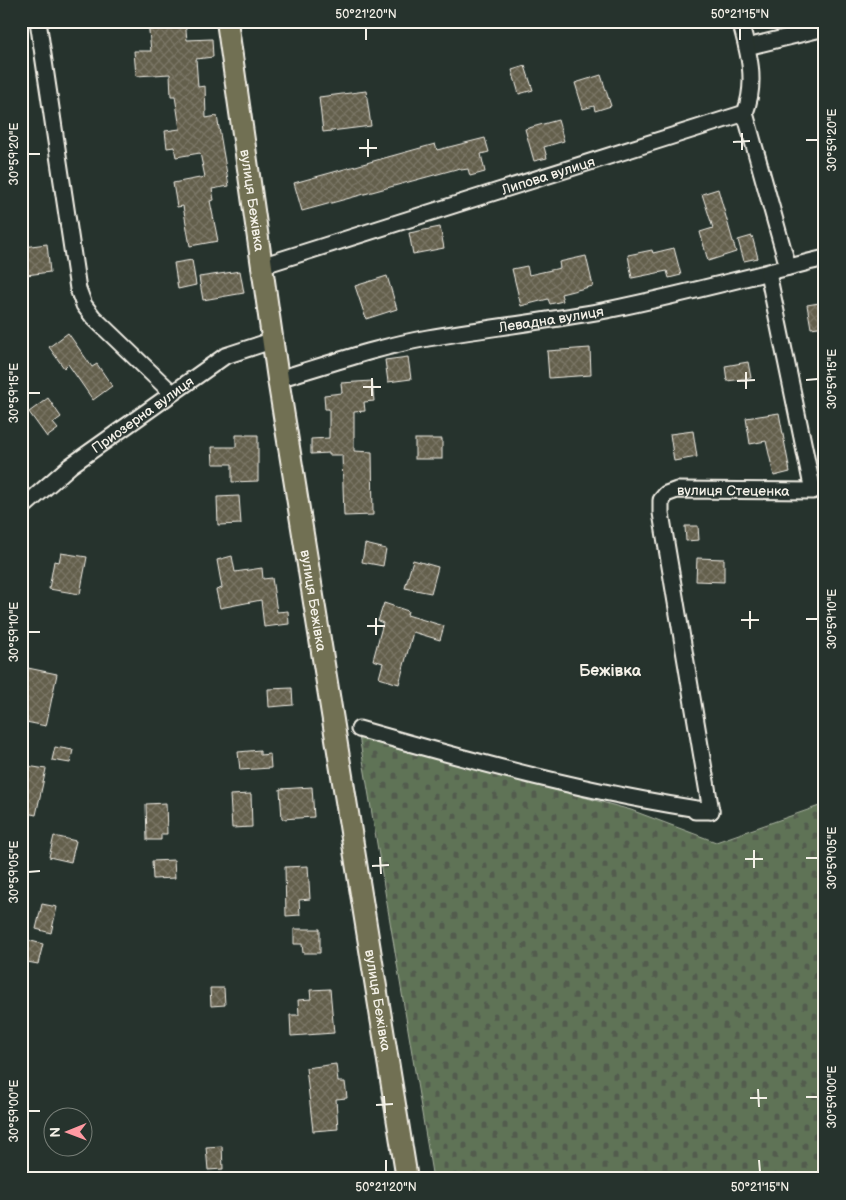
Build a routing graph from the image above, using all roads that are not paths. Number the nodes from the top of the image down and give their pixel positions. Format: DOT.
graph roads {
  1 [pos="38,21"];
  2 [pos="228,21"];
  3 [pos="740,21"];
  4 [pos="825,28"];
  5 [pos="748,48"];
  6 [pos="745,114"];
  7 [pos="825,258"];
  8 [pos="261,266"];
  9 [pos="788,267"];
  10 [pos="768,273"];
  11 [pos="274,340"];
  12 [pos="278,379"];
  13 [pos="171,392"];
  14 [pos="21,510"];
  15 [pos="359,729"];
  16 [pos="695,811"];
  17 [pos="711,812"];
  18 [pos="407,1179"];
  1 -- 13 [label="street"];
  2 -- 8 [label="main road, вулиця Бежівка"];
  3 -- 5 [label="street"];
  4 -- 5 [label="street"];
  5 -- 6 [label="street"];
  6 -- 8 [label="street, Липова вулиця"];
  6 -- 9 [label="street"];
  7 -- 9 [label="street, Левадна вулиця"];
  8 -- 11 [label="main road, вулиця Бежівка"];
  9 -- 10 [label="street, Левадна вулиця"];
  10 -- 12 [label="street, Левадна вулиця"];
  10 -- 17 [label="street, вулиця Стеценка"];
  11 -- 12 [label="main road, вулиця Бежівка"];
  11 -- 13 [label="street, Приозерна вулиця"];
  12 -- 18 [label="main road, вулиця Бежівка"];
  13 -- 14 [label="street, Приозерна вулиця"];
  15 -- 17 [label="street"];
  16 -- 17 [label="street"];
}
